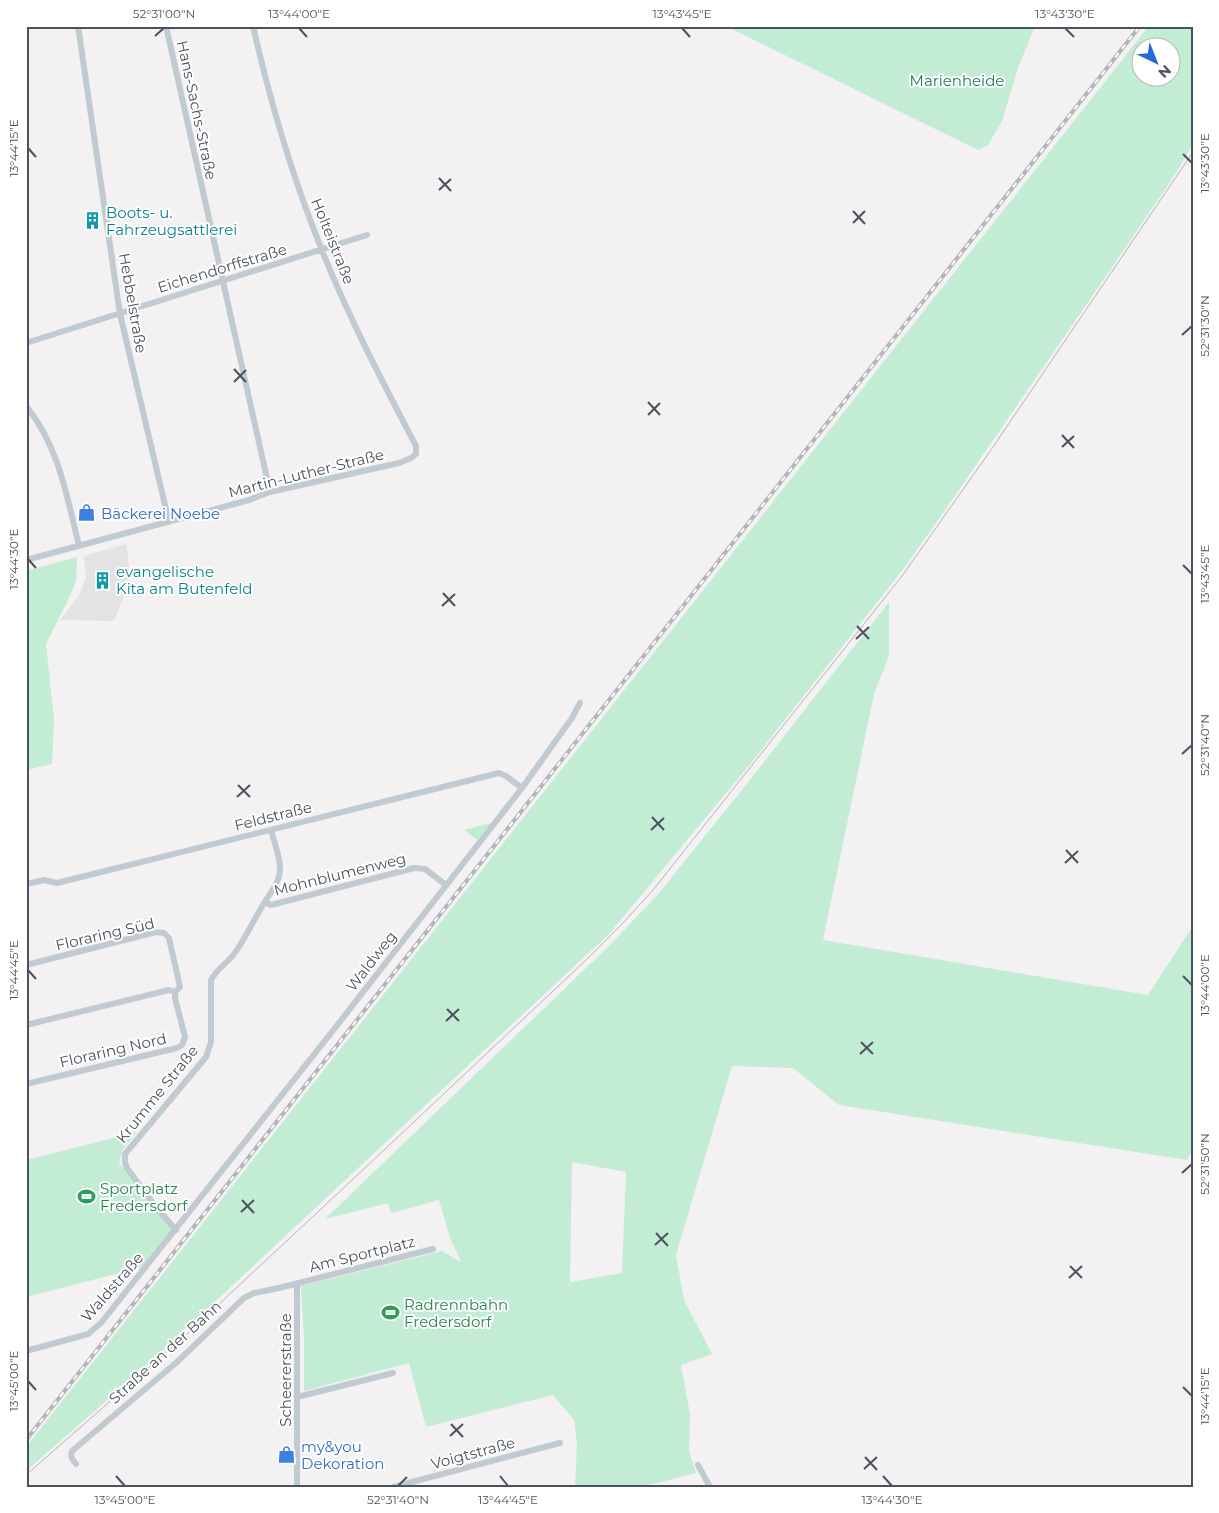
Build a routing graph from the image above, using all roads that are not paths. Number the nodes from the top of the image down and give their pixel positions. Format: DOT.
graph roads {
  1 [pos="78,26"];
  2 [pos="166,26"];
  3 [pos="253,26"];
  4 [pos="368,235"];
  5 [pos="322,249"];
  6 [pos="222,281"];
  7 [pos="120,314"];
  8 [pos="26,343"];
  9 [pos="26,406"];
  10 [pos="416,454"];
  11 [pos="270,492"];
  12 [pos="169,522"];
  13 [pos="79,546"];
  14 [pos="26,560"];
  15 [pos="580,703"];
  16 [pos="522,788"];
  17 [pos="271,830"];
  18 [pos="26,884"];
  19 [pos="446,885"];
  20 [pos="265,902"];
  21 [pos="26,965"];
  22 [pos="178,989"];
  23 [pos="26,1025"];
  24 [pos="26,1084"];
  25 [pos="176,1230"];
  26 [pos="433,1249"];
  27 [pos="297,1283"];
  28 [pos="26,1350"];
  29 [pos="393,1373"];
  30 [pos="297,1397"];
  31 [pos="560,1443"];
  32 [pos="76,1464"];
  33 [pos="698,1465"];
  34 [pos="298,1487"];
  35 [pos="393,1487"];
  36 [pos="710,1487"];
  1 -- 7 [label="street, Hebbelstraße"];
  2 -- 6 [label="street, Hans-Sachs-Straße"];
  3 -- 5 [label="street, Holteistraße"];
  4 -- 5 [label="street, Eichendorffstraße"];
  5 -- 6 [label="street, Eichendorffstraße"];
  5 -- 10 [label="street, Holteistraße"];
  6 -- 7 [label="street, Eichendorffstraße"];
  6 -- 11 [label="street, Hans-Sachs-Straße"];
  7 -- 8 [label="street, Eichendorffstraße"];
  7 -- 12 [label="street, Hebbelstraße"];
  9 -- 13 [label="street"];
  10 -- 11 [label="street, Martin-Luther-Straße"];
  11 -- 12 [label="street, Martin-Luther-Straße"];
  12 -- 13 [label="street, Martin-Luther-Straße"];
  13 -- 14 [label="street, Martin-Luther-Straße"];
  15 -- 16 [label="street, Waldweg"];
  16 -- 17 [label="street, Feldstraße"];
  16 -- 19 [label="street, Waldweg"];
  17 -- 18 [label="street, Feldstraße"];
  17 -- 20 [label="street, Krumme Straße"];
  19 -- 20 [label="street, Mohnblumenweg"];
  19 -- 25 [label="street, Waldweg"];
  20 -- 25 [label="street, Krumme Straße"];
  21 -- 22 [label="street, Floraring Süd"];
  22 -- 23 [label="street"];
  22 -- 24 [label="street, Floraring Nord"];
  25 -- 28 [label="street, Waldstraße"];
  26 -- 27 [label="street, Am Sportplatz"];
  27 -- 30 [label="street, Scheererstraße"];
  27 -- 32 [label="street, Straße an der Bahn"];
  29 -- 30 [label="street"];
  30 -- 34 [label="street, Scheererstraße"];
  31 -- 35 [label="street, Voigtstraße"];
  33 -- 36 [label="street"];
}
